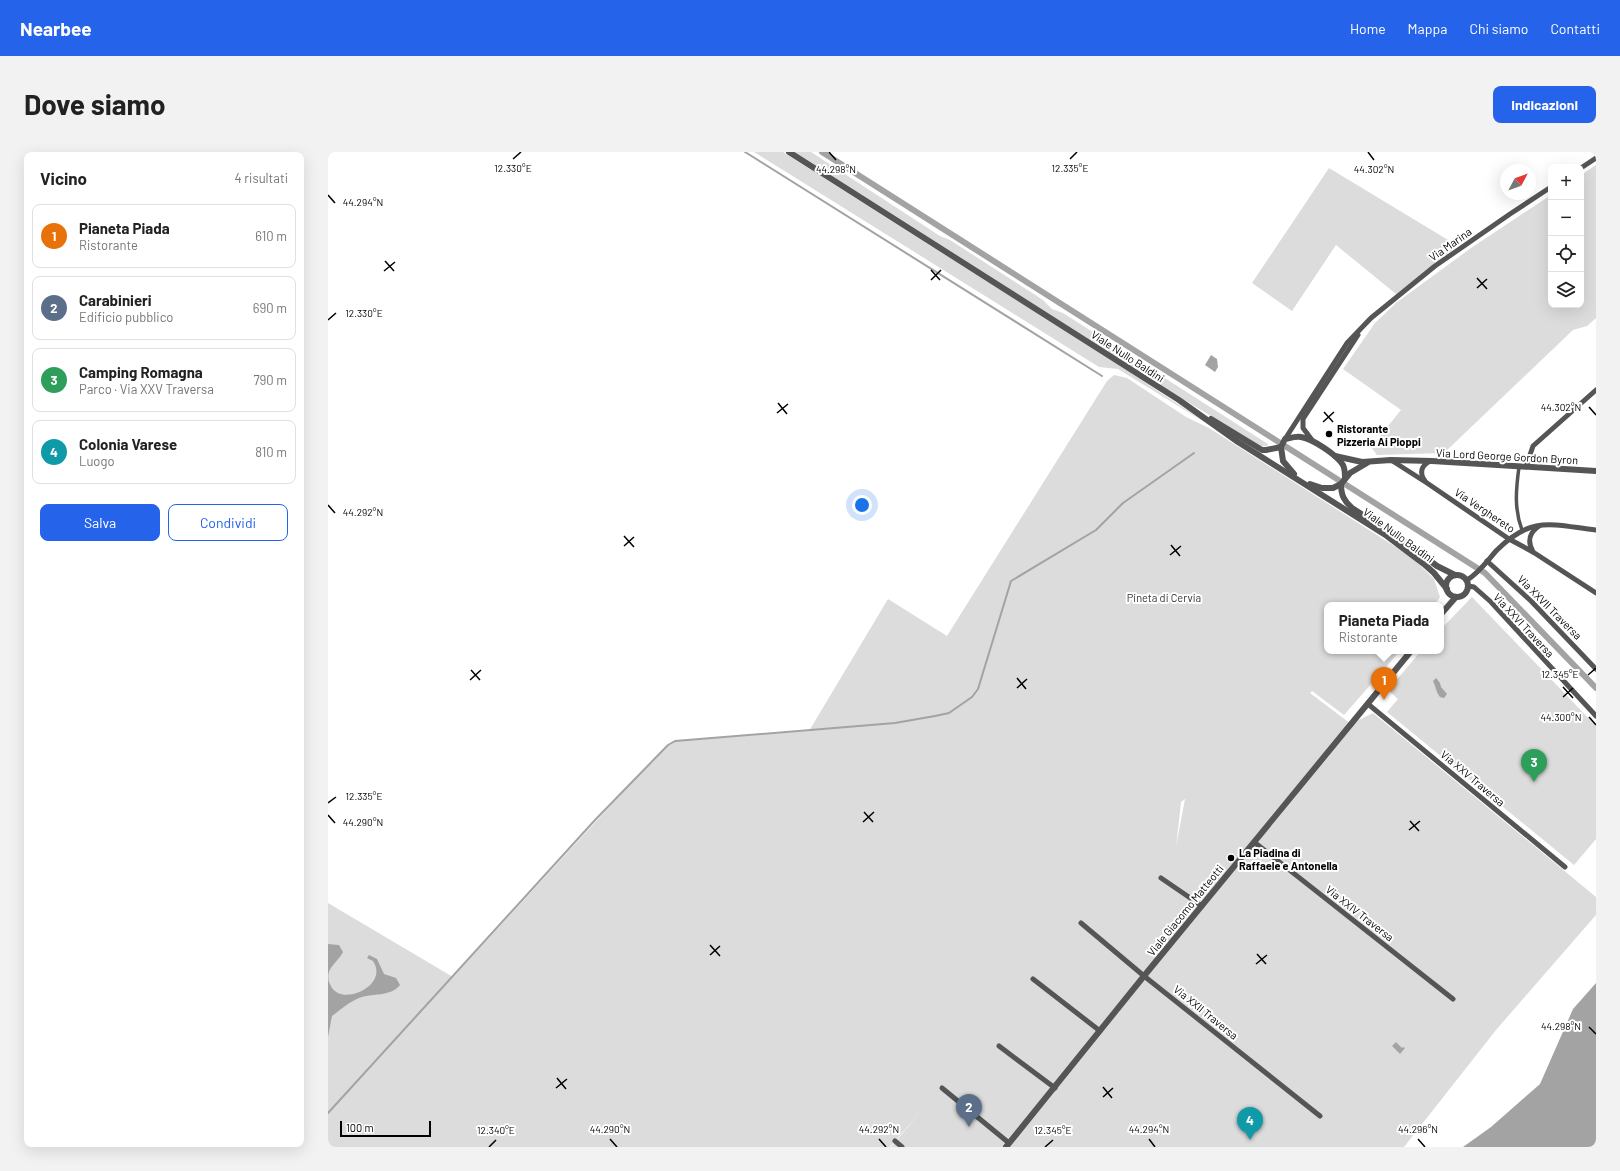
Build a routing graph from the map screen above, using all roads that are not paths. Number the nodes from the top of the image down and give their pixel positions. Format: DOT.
graph roads {
  1 [pos="789,152"];
  2 [pos="1596,158"];
  3 [pos="1584,166"];
  4 [pos="1548,189"];
  5 [pos="1365,324"];
  6 [pos="1596,390"];
  7 [pos="1179,400"];
  8 [pos="1285,439"];
  9 [pos="1312,441"];
  10 [pos="1280,446"];
  11 [pos="1335,456"];
  12 [pos="1391,460"];
  13 [pos="1432,461"];
  14 [pos="1368,462"];
  15 [pos="1519,467"];
  16 [pos="1526,467"];
  17 [pos="1596,471"];
  18 [pos="1345,478"];
  19 [pos="1301,482"];
  20 [pos="1427,483"];
  21 [pos="1341,484"];
  22 [pos="1541,524"];
  23 [pos="1522,530"];
  24 [pos="1596,530"];
  25 [pos="1509,539"];
  26 [pos="1533,552"];
  27 [pos="1486,562"];
  28 [pos="1455,575"];
  29 [pos="1468,583"];
  30 [pos="1596,593"];
  31 [pos="1451,594"];
  32 [pos="1444,609"];
  33 [pos="1409,654"];
  34 [pos="1596,669"];
  35 [pos="1368,704"];
  36 [pos="1596,716"];
  37 [pos="1254,842"];
  38 [pos="1565,867"];
  39 [pos="1162,878"];
  40 [pos="1202,906"];
  41 [pos="1081,923"];
  42 [pos="1144,976"];
  43 [pos="1033,979"];
  44 [pos="1453,999"];
  45 [pos="1100,1031"];
  46 [pos="999,1046"];
  47 [pos="942,1088"];
  48 [pos="1055,1088"];
  49 [pos="1320,1116"];
  50 [pos="895,1141"];
  51 [pos="1007,1146"];
  52 [pos="902,1147"];
  1 -- 7 [label="street, Viale Nullo Baldini"];
  2 -- 3 [label="street"];
  4 -- 5 [label="street, Via Marina"];
  5 -- 8 [label="street, Via Marina"];
  5 -- 9 [label="street, Via Marina"];
  6 -- 16 [label="street"];
  7 -- 10 [label="street"];
  7 -- 19 [label="street, Viale Nullo Baldini"];
  8 -- 9 [label="street"];
  8 -- 10 [label="street"];
  9 -- 11 [label="street"];
  10 -- 19 [label="street"];
  11 -- 14 [label="street, Via Lord George Gordon Byron"];
  11 -- 18 [label="street"];
  12 -- 13 [label="street, Via Lord George Gordon Byron"];
  12 -- 14 [label="street, Via Lord George Gordon Byron"];
  12 -- 20 [label="street, Via Verghereto"];
  13 -- 15 [label="street, Via Lord George Gordon Byron"];
  13 -- 20 [label="street"];
  14 -- 18 [label="street, Via Lord George Gordon Byron"];
  15 -- 16 [label="street, Via Lord George Gordon Byron"];
  15 -- 23 [label="street, Via Verghereto"];
  16 -- 17 [label="street, Via Lord George Gordon Byron"];
  18 -- 21 [label="street, Via Lord George Gordon Byron"];
  19 -- 21 [label="street"];
  19 -- 31 [label="street, Viale Nullo Baldini"];
  20 -- 25 [label="street, Via Verghereto"];
  21 -- 28 [label="street, Viale Nullo Baldini"];
  22 -- 23 [label="street"];
  22 -- 24 [label="street"];
  22 -- 26 [label="street, Via Verghereto"];
  23 -- 25 [label="street"];
  25 -- 26 [label="street, Via Verghereto"];
  25 -- 27 [label="street"];
  26 -- 30 [label="street, Via Verghereto"];
  27 -- 29 [label="street"];
  27 -- 34 [label="street, Via XXVII Traversa"];
  28 -- 29 [label="street"];
  28 -- 31 [label="street"];
  29 -- 31 [label="street"];
  29 -- 36 [label="street, Via XXVI Traversa"];
  31 -- 32 [label="street"];
  33 -- 35 [label="street, Viale Giacomo Matteotti"];
  35 -- 37 [label="street, Viale Giacomo Matteotti"];
  35 -- 38 [label="street, Via XXV Traversa"];
  37 -- 40 [label="street, Viale Giacomo Matteotti"];
  37 -- 44 [label="street, Via XXIV Traversa"];
  39 -- 40 [label="street"];
  40 -- 42 [label="street, Viale Giacomo Matteotti"];
  41 -- 42 [label="street, Via XXII Traversa"];
  42 -- 45 [label="street, Viale Giacomo Matteotti"];
  42 -- 49 [label="street, Via XXII Traversa"];
  43 -- 45 [label="street"];
  45 -- 48 [label="street, Viale Giacomo Matteotti"];
  46 -- 48 [label="street"];
  47 -- 51 [label="street"];
  48 -- 51 [label="street, Viale Giacomo Matteotti"];
  50 -- 52 [label="street"];
}
